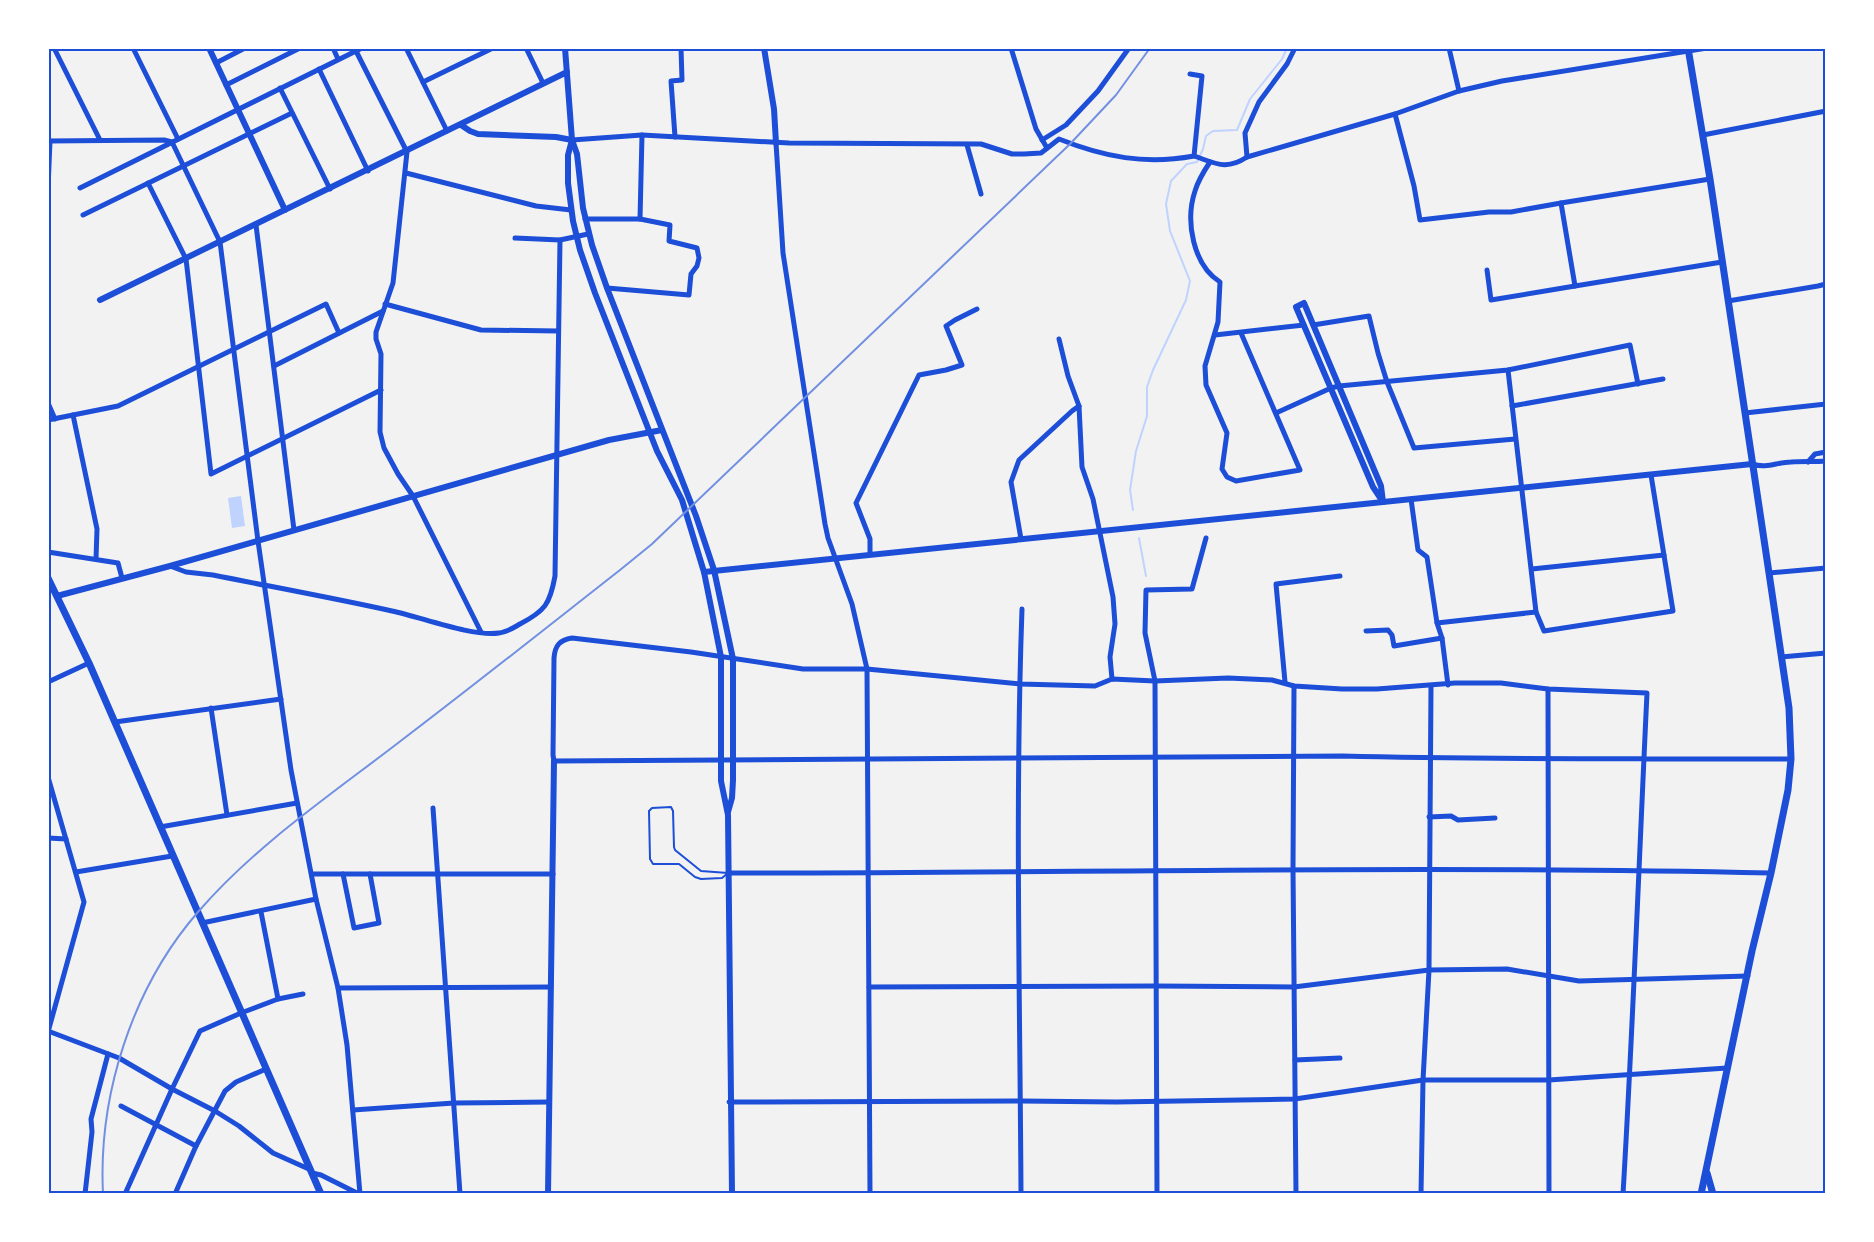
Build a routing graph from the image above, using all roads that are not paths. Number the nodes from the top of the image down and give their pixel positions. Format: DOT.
graph roads {
  1 [pos="54,48"];
  2 [pos="133,48"];
  3 [pos="209,48"];
  4 [pos="245,48"];
  5 [pos="300,48"];
  6 [pos="333,48"];
  7 [pos="406,48"];
  8 [pos="493,48"];
  9 [pos="526,48"];
  10 [pos="565,48"];
  11 [pos="681,48"];
  12 [pos="764,48"];
  13 [pos="1011,48"];
  14 [pos="1129,48"];
  15 [pos="1295,48"];
  16 [pos="1449,48"];
  17 [pos="1707,48"];
  18 [pos="359,49"];
  19 [pos="1688,49"];
  20 [pos="339,59"];
  21 [pos="216,63"];
  22 [pos="319,69"];
  23 [pos="567,72"];
  24 [pos="1190,74"];
  25 [pos="423,82"];
  26 [pos="543,83"];
  27 [pos="226,84"];
  28 [pos="280,88"];
  29 [pos="1459,91"];
  30 [pos="238,110"];
  31 [pos="1826,111"];
  32 [pos="292,113"];
  33 [pos="1395,114"];
  34 [pos="461,125"];
  35 [pos="447,131"];
  36 [pos="249,134"];
  37 [pos="642,135"];
  38 [pos="1703,135"];
  39 [pos="675,137"];
  40 [pos="178,139"];
  41 [pos="572,140"];
  42 [pos="1041,140"];
  43 [pos="49,141"];
  44 [pos="100,141"];
  45 [pos="172,142"];
  46 [pos="776,143"];
  47 [pos="967,145"];
  48 [pos="1047,148"];
  49 [pos="407,152"];
  50 [pos="1194,156"];
  51 [pos="1247,157"];
  52 [pos="1207,161"];
  53 [pos="184,166"];
  54 [pos="368,171"];
  55 [pos="406,173"];
  56 [pos="1710,179"];
  57 [pos="148,183"];
  58 [pos="80,188"];
  59 [pos="48,189"];
  60 [pos="330,189"];
  61 [pos="981,194"];
  62 [pos="1561,203"];
  63 [pos="285,210"];
  64 [pos="571,210"];
  65 [pos="83,216"];
  66 [pos="585,219"];
  67 [pos="640,219"];
  68 [pos="256,225"];
  69 [pos="588,234"];
  70 [pos="577,236"];
  71 [pos="515,238"];
  72 [pos="560,240"];
  73 [pos="220,242"];
  74 [pos="186,259"];
  75 [pos="1722,262"];
  76 [pos="1486,270"];
  77 [pos="1826,284"];
  78 [pos="1575,286"];
  79 [pos="607,288"];
  80 [pos="100,300"];
  81 [pos="1728,301"];
  82 [pos="385,304"];
  83 [pos="977,309"];
  84 [pos="382,311"];
  85 [pos="1304,325"];
  86 [pos="1313,325"];
  87 [pos="558,331"];
  88 [pos="269,332"];
  89 [pos="339,333"];
  90 [pos="1241,333"];
  91 [pos="1215,335"];
  92 [pos="1059,339"];
  93 [pos="234,349"];
  94 [pos="198,366"];
  95 [pos="273,366"];
  96 [pos="1508,370"];
  97 [pos="1663,379"];
  98 [pos="1387,382"];
  99 [pos="1638,384"];
  100 [pos="1339,386"];
  101 [pos="1331,388"];
  102 [pos="381,390"];
  103 [pos="48,403"];
  104 [pos="1826,404"];
  105 [pos="1079,406"];
  106 [pos="1512,406"];
  107 [pos="1276,413"];
  108 [pos="1745,413"];
  109 [pos="73,415"];
  110 [pos="56,419"];
  111 [pos="48,420"];
  112 [pos="662,430"];
  113 [pos="650,433"];
  114 [pos="283,438"];
  115 [pos="1515,439"];
  116 [pos="1826,452"];
  117 [pos="556,455"];
  118 [pos="247,456"];
  119 [pos="1826,460"];
  120 [pos="1808,462"];
  121 [pos="1752,464"];
  122 [pos="1651,475"];
  123 [pos="1521,488"];
  124 [pos="413,496"];
  125 [pos="1411,499"];
  126 [pos="1383,502"];
  127 [pos="294,530"];
  128 [pos="1099,531"];
  129 [pos="1206,538"];
  130 [pos="1021,539"];
  131 [pos="258,541"];
  132 [pos="48,552"];
  133 [pos="870,554"];
  134 [pos="1664,555"];
  135 [pos="836,558"];
  136 [pos="96,559"];
  137 [pos="170,566"];
  138 [pos="1826,568"];
  139 [pos="1532,569"];
  140 [pos="714,570"];
  141 [pos="704,572"];
  142 [pos="1769,573"];
  143 [pos="1340,576"];
  144 [pos="48,578"];
  145 [pos="123,578"];
  146 [pos="265,585"];
  147 [pos="53,594"];
  148 [pos="1022,609"];
  149 [pos="1536,612"];
  150 [pos="1437,623"];
  151 [pos="1366,631"];
  152 [pos="481,632"];
  153 [pos="1442,638"];
  154 [pos="1826,653"];
  155 [pos="721,657"];
  156 [pos="1781,657"];
  157 [pos="733,659"];
  158 [pos="88,663"];
  159 [pos="867,669"];
  160 [pos="1112,679"];
  161 [pos="1155,681"];
  162 [pos="48,682"];
  163 [pos="1285,682"];
  164 [pos="1020,684"];
  165 [pos="1448,685"];
  166 [pos="1294,686"];
  167 [pos="1431,686"];
  168 [pos="1548,689"];
  169 [pos="281,699"];
  170 [pos="211,708"];
  171 [pos="115,722"];
  172 [pos="1293,757"];
  173 [pos="1155,758"];
  174 [pos="1430,758"];
  175 [pos="1548,758"];
  176 [pos="1644,758"];
  177 [pos="1020,759"];
  178 [pos="1791,759"];
  179 [pos="721,760"];
  180 [pos="733,760"];
  181 [pos="868,760"];
  182 [pos="554,761"];
  183 [pos="48,777"];
  184 [pos="49,785"];
  185 [pos="297,803"];
  186 [pos="433,808"];
  187 [pos="227,815"];
  188 [pos="728,815"];
  189 [pos="1429,817"];
  190 [pos="1495,818"];
  191 [pos="160,827"];
  192 [pos="48,838"];
  193 [pos="66,839"];
  194 [pos="172,856"];
  195 [pos="1293,869"];
  196 [pos="1548,870"];
  197 [pos="1640,870"];
  198 [pos="1019,871"];
  199 [pos="1155,871"];
  200 [pos="1429,871"];
  201 [pos="76,872"];
  202 [pos="868,872"];
  203 [pos="728,873"];
  204 [pos="1771,873"];
  205 [pos="312,874"];
  206 [pos="343,874"];
  207 [pos="370,874"];
  208 [pos="438,874"];
  209 [pos="553,874"];
  210 [pos="316,899"];
  211 [pos="261,912"];
  212 [pos="202,923"];
  213 [pos="1429,970"];
  214 [pos="1548,976"];
  215 [pos="1748,976"];
  216 [pos="1633,980"];
  217 [pos="1020,986"];
  218 [pos="1155,986"];
  219 [pos="551,987"];
  220 [pos="869,987"];
  221 [pos="1294,987"];
  222 [pos="338,988"];
  223 [pos="445,988"];
  224 [pos="303,994"];
  225 [pos="278,999"];
  226 [pos="242,1012"];
  227 [pos="48,1032"];
  228 [pos="108,1054"];
  229 [pos="1340,1058"];
  230 [pos="1295,1060"];
  231 [pos="1727,1068"];
  232 [pos="266,1070"];
  233 [pos="1629,1073"];
  234 [pos="1423,1080"];
  235 [pos="1549,1080"];
  236 [pos="172,1089"];
  237 [pos="1295,1099"];
  238 [pos="1156,1100"];
  239 [pos="1021,1101"];
  240 [pos="549,1102"];
  241 [pos="729,1102"];
  242 [pos="869,1102"];
  243 [pos="454,1103"];
  244 [pos="121,1106"];
  245 [pos="353,1110"];
  246 [pos="215,1111"];
  247 [pos="156,1125"];
  248 [pos="196,1146"];
  249 [pos="311,1171"];
  250 [pos="1707,1171"];
  251 [pos="85,1194"];
  252 [pos="125,1194"];
  253 [pos="175,1194"];
  254 [pos="321,1194"];
  255 [pos="360,1194"];
  256 [pos="460,1194"];
  257 [pos="548,1194"];
  258 [pos="732,1194"];
  259 [pos="870,1194"];
  260 [pos="1021,1194"];
  261 [pos="1157,1194"];
  262 [pos="1296,1194"];
  263 [pos="1421,1194"];
  264 [pos="1549,1194"];
  265 [pos="1623,1194"];
  266 [pos="1701,1194"];
  267 [pos="1713,1194"];
  1 -- 44 [label="street"];
  2 -- 40 [label="street"];
  3 -- 21 [label="street"];
  4 -- 21 [label="street"];
  5 -- 27 [label="street"];
  6 -- 20 [label="street"];
  7 -- 25 [label="street"];
  8 -- 25 [label="street"];
  9 -- 26 [label="street"];
  10 -- 23 [label="street"];
  11 -- 39 [label="street"];
  12 -- 46 [label="street"];
  13 -- 42 [label="street"];
  14 -- 42 [label="street"];
  15 -- 51 [label="street"];
  16 -- 29 [label="street"];
  17 -- 19 [label="street"];
  18 -- 20 [label="street"];
  18 -- 49 [label="street"];
  19 -- 29 [label="street"];
  19 -- 38 [label="main road"];
  20 -- 22 [label="street"];
  21 -- 27 [label="street"];
  22 -- 28 [label="street"];
  22 -- 54 [label="street"];
  23 -- 26 [label="street"];
  23 -- 41 [label="street"];
  24 -- 50 [label="street"];
  25 -- 35 [label="street"];
  26 -- 34 [label="street"];
  27 -- 30 [label="street"];
  28 -- 30 [label="street"];
  28 -- 32 [label="street"];
  29 -- 33 [label="street"];
  30 -- 36 [label="street"];
  30 -- 40 [label="street"];
  31 -- 38 [label="street"];
  32 -- 36 [label="street"];
  32 -- 60 [label="street"];
  33 -- 51 [label="street"];
  33 -- 62 [label="street"];
  34 -- 35 [label="street"];
  34 -- 41 [label="street"];
  35 -- 49 [label="street"];
  36 -- 53 [label="street"];
  36 -- 63 [label="street"];
  37 -- 39 [label="street"];
  37 -- 41 [label="street"];
  37 -- 67 [label="street"];
  38 -- 56 [label="main road"];
  39 -- 46 [label="street"];
  40 -- 45 [label="street"];
  41 -- 64 [label="street"];
  41 -- 66 [label="street"];
  42 -- 48 [label="street"];
  43 -- 44 [label="street"];
  43 -- 59 [label="street"];
  44 -- 45 [label="street"];
  45 -- 53 [label="street"];
  45 -- 58 [label="street"];
  46 -- 47 [label="street"];
  46 -- 135 [label="street"];
  47 -- 48 [label="street"];
  47 -- 61 [label="street"];
  48 -- 50 [label="street"];
  49 -- 54 [label="street"];
  49 -- 55 [label="street"];
  50 -- 52 [label="street"];
  51 -- 52 [label="street"];
  52 -- 91 [label="street"];
  53 -- 57 [label="street"];
  53 -- 73 [label="street"];
  54 -- 60 [label="street"];
  55 -- 64 [label="street"];
  55 -- 82 [label="street"];
  56 -- 62 [label="street"];
  56 -- 75 [label="main road"];
  57 -- 65 [label="street"];
  57 -- 74 [label="street"];
  60 -- 63 [label="street"];
  62 -- 78 [label="street"];
  63 -- 68 [label="street"];
  64 -- 70 [label="street"];
  66 -- 67 [label="street"];
  66 -- 69 [label="street"];
  67 -- 79 [label="street"];
  68 -- 73 [label="street"];
  68 -- 88 [label="street"];
  69 -- 70 [label="street"];
  69 -- 79 [label="street"];
  70 -- 72 [label="street"];
  70 -- 113 [label="street"];
  71 -- 72 [label="street"];
  72 -- 87 [label="street"];
  73 -- 74 [label="street"];
  73 -- 93 [label="street"];
  74 -- 80 [label="street"];
  74 -- 94 [label="street"];
  75 -- 78 [label="street"];
  75 -- 81 [label="main road"];
  76 -- 78 [label="street"];
  77 -- 81 [label="street"];
  79 -- 112 [label="street"];
  81 -- 108 [label="main road"];
  82 -- 84 [label="street"];
  82 -- 87 [label="street"];
  83 -- 133 [label="street"];
  84 -- 89 [label="street"];
  84 -- 102 [label="street"];
  85 -- 86 [label="street"];
  85 -- 90 [label="street"];
  85 -- 101 [label="street"];
  86 -- 98 [label="street"];
  86 -- 100 [label="street"];
  87 -- 117 [label="street"];
  88 -- 89 [label="street"];
  88 -- 93 [label="street"];
  88 -- 95 [label="street"];
  89 -- 95 [label="street"];
  90 -- 91 [label="street"];
  90 -- 107 [label="street"];
  91 -- 107 [label="street"];
  92 -- 105 [label="street"];
  93 -- 94 [label="street"];
  93 -- 118 [label="street"];
  94 -- 109 [label="street"];
  94 -- 118 [label="street"];
  95 -- 114 [label="street"];
  96 -- 98 [label="street"];
  96 -- 99 [label="street"];
  96 -- 106 [label="street"];
  97 -- 99 [label="street"];
  98 -- 100 [label="street"];
  98 -- 115 [label="street"];
  99 -- 106 [label="street"];
  100 -- 101 [label="street"];
  100 -- 126 [label="street"];
  101 -- 107 [label="street"];
  101 -- 126 [label="street"];
  102 -- 114 [label="street"];
  102 -- 124 [label="street"];
  103 -- 110 [label="street"];
  104 -- 108 [label="street"];
  105 -- 128 [label="street"];
  105 -- 130 [label="street"];
  106 -- 115 [label="street"];
  108 -- 121 [label="main road"];
  109 -- 110 [label="street"];
  109 -- 136 [label="street"];
  110 -- 111 [label="street"];
  112 -- 113 [label="street"];
  112 -- 140 [label="street"];
  113 -- 117 [label="street"];
  113 -- 141 [label="street"];
  114 -- 118 [label="street"];
  114 -- 127 [label="street"];
  115 -- 123 [label="street"];
  116 -- 120 [label="street"];
  117 -- 124 [label="street"];
  117 -- 152 [label="street"];
  118 -- 131 [label="street"];
  119 -- 120 [label="street"];
  120 -- 121 [label="street"];
  121 -- 122 [label="street"];
  121 -- 142 [label="main road"];
  122 -- 123 [label="street"];
  122 -- 134 [label="street"];
  123 -- 125 [label="street"];
  123 -- 139 [label="street"];
  124 -- 127 [label="street"];
  124 -- 152 [label="street"];
  125 -- 126 [label="street"];
  125 -- 150 [label="street"];
  126 -- 128 [label="street"];
  127 -- 131 [label="street"];
  128 -- 130 [label="street"];
  128 -- 160 [label="street"];
  129 -- 161 [label="street"];
  130 -- 133 [label="street"];
  131 -- 137 [label="street"];
  131 -- 146 [label="street"];
  132 -- 136 [label="street"];
  133 -- 135 [label="street"];
  134 -- 139 [label="street"];
  134 -- 149 [label="street"];
  135 -- 140 [label="street"];
  135 -- 159 [label="street"];
  136 -- 145 [label="street"];
  137 -- 145 [label="street"];
  137 -- 146 [label="street"];
  138 -- 142 [label="street"];
  139 -- 149 [label="street"];
  140 -- 141 [label="street"];
  140 -- 157 [label="street"];
  141 -- 155 [label="street"];
  142 -- 156 [label="main road"];
  143 -- 163 [label="street"];
  144 -- 147 [label="main road"];
  145 -- 147 [label="street"];
  146 -- 152 [label="street"];
  146 -- 169 [label="street"];
  147 -- 158 [label="main road"];
  148 -- 164 [label="street"];
  149 -- 150 [label="street"];
  150 -- 153 [label="street"];
  151 -- 153 [label="street"];
  153 -- 165 [label="street"];
  154 -- 156 [label="street"];
  155 -- 157 [label="street"];
  155 -- 179 [label="street"];
  155 -- 182 [label="street"];
  156 -- 178 [label="main road"];
  157 -- 159 [label="street"];
  157 -- 180 [label="street"];
  158 -- 162 [label="street"];
  158 -- 171 [label="main road"];
  159 -- 164 [label="street"];
  159 -- 181 [label="street"];
  160 -- 161 [label="street"];
  160 -- 164 [label="street"];
  161 -- 163 [label="street"];
  161 -- 173 [label="street"];
  163 -- 166 [label="street"];
  164 -- 177 [label="street"];
  165 -- 167 [label="street"];
  165 -- 168 [label="street"];
  166 -- 167 [label="street"];
  166 -- 172 [label="street"];
  167 -- 174 [label="street"];
  168 -- 175 [label="street"];
  168 -- 176 [label="street"];
  169 -- 170 [label="street"];
  169 -- 185 [label="street"];
  170 -- 171 [label="street"];
  170 -- 187 [label="street"];
  171 -- 191 [label="main road"];
  172 -- 173 [label="street"];
  172 -- 174 [label="street"];
  172 -- 195 [label="street"];
  173 -- 177 [label="street"];
  173 -- 199 [label="street"];
  174 -- 175 [label="street"];
  174 -- 189 [label="street"];
  175 -- 176 [label="street"];
  175 -- 196 [label="street"];
  176 -- 178 [label="street"];
  176 -- 197 [label="street"];
  177 -- 181 [label="street"];
  177 -- 198 [label="street"];
  178 -- 204 [label="main road"];
  179 -- 180 [label="street"];
  179 -- 182 [label="street"];
  179 -- 188 [label="street"];
  180 -- 181 [label="street"];
  180 -- 188 [label="street"];
  181 -- 202 [label="street"];
  182 -- 209 [label="street"];
  183 -- 184 [label="street"];
  184 -- 193 [label="street"];
  185 -- 187 [label="street"];
  185 -- 205 [label="street"];
  186 -- 208 [label="street"];
  187 -- 191 [label="street"];
  188 -- 203 [label="street"];
  189 -- 190 [label="street"];
  189 -- 200 [label="street"];
  191 -- 194 [label="main road"];
  192 -- 193 [label="street"];
  193 -- 201 [label="street"];
  194 -- 201 [label="street"];
  194 -- 212 [label="main road"];
  195 -- 199 [label="street"];
  195 -- 200 [label="street"];
  195 -- 221 [label="street"];
  196 -- 197 [label="street"];
  196 -- 200 [label="street"];
  196 -- 214 [label="street"];
  197 -- 204 [label="street"];
  197 -- 216 [label="street"];
  198 -- 199 [label="street"];
  198 -- 202 [label="street"];
  198 -- 217 [label="street"];
  199 -- 218 [label="street"];
  200 -- 213 [label="street"];
  201 -- 227 [label="street"];
  202 -- 203 [label="street"];
  202 -- 220 [label="street"];
  203 -- 203 [label="lane"];
  203 -- 241 [label="street"];
  204 -- 215 [label="main road"];
  205 -- 206 [label="street"];
  205 -- 210 [label="street"];
  206 -- 207 [label="street"];
  206 -- 207 [label="street"];
  207 -- 208 [label="street"];
  208 -- 209 [label="street"];
  208 -- 223 [label="street"];
  209 -- 219 [label="street"];
  210 -- 211 [label="street"];
  210 -- 222 [label="street"];
  211 -- 212 [label="street"];
  211 -- 225 [label="street"];
  212 -- 226 [label="main road"];
  213 -- 214 [label="street"];
  213 -- 221 [label="street"];
  213 -- 234 [label="street"];
  214 -- 216 [label="street"];
  214 -- 235 [label="street"];
  215 -- 216 [label="street"];
  215 -- 231 [label="main road"];
  216 -- 233 [label="street"];
  217 -- 218 [label="street"];
  217 -- 220 [label="street"];
  217 -- 239 [label="street"];
  218 -- 221 [label="street"];
  218 -- 238 [label="street"];
  219 -- 223 [label="street"];
  219 -- 240 [label="street"];
  220 -- 242 [label="street"];
  221 -- 230 [label="street"];
  222 -- 223 [label="street"];
  222 -- 245 [label="street"];
  223 -- 243 [label="street"];
  224 -- 225 [label="street"];
  225 -- 226 [label="street"];
  226 -- 232 [label="main road"];
  226 -- 236 [label="street"];
  227 -- 228 [label="street"];
  228 -- 236 [label="street"];
  228 -- 251 [label="street"];
  229 -- 230 [label="street"];
  230 -- 237 [label="street"];
  231 -- 233 [label="street"];
  231 -- 250 [label="main road"];
  232 -- 246 [label="street"];
  232 -- 249 [label="main road"];
  233 -- 235 [label="street"];
  233 -- 265 [label="street"];
  234 -- 235 [label="street"];
  234 -- 237 [label="street"];
  234 -- 263 [label="street"];
  235 -- 264 [label="street"];
  236 -- 246 [label="street"];
  236 -- 247 [label="street"];
  237 -- 238 [label="street"];
  237 -- 262 [label="street"];
  238 -- 239 [label="street"];
  238 -- 261 [label="street"];
  239 -- 242 [label="street"];
  239 -- 260 [label="street"];
  240 -- 243 [label="street"];
  240 -- 257 [label="street"];
  241 -- 242 [label="street"];
  241 -- 258 [label="street"];
  242 -- 259 [label="street"];
  243 -- 245 [label="street"];
  243 -- 256 [label="street"];
  244 -- 247 [label="street"];
  245 -- 255 [label="street"];
  246 -- 248 [label="street"];
  246 -- 249 [label="street"];
  247 -- 248 [label="street"];
  247 -- 252 [label="street"];
  248 -- 253 [label="street"];
  249 -- 254 [label="main road"];
  249 -- 255 [label="street"];
  250 -- 266 [label="main road"];
  250 -- 267 [label="main road"];
}
